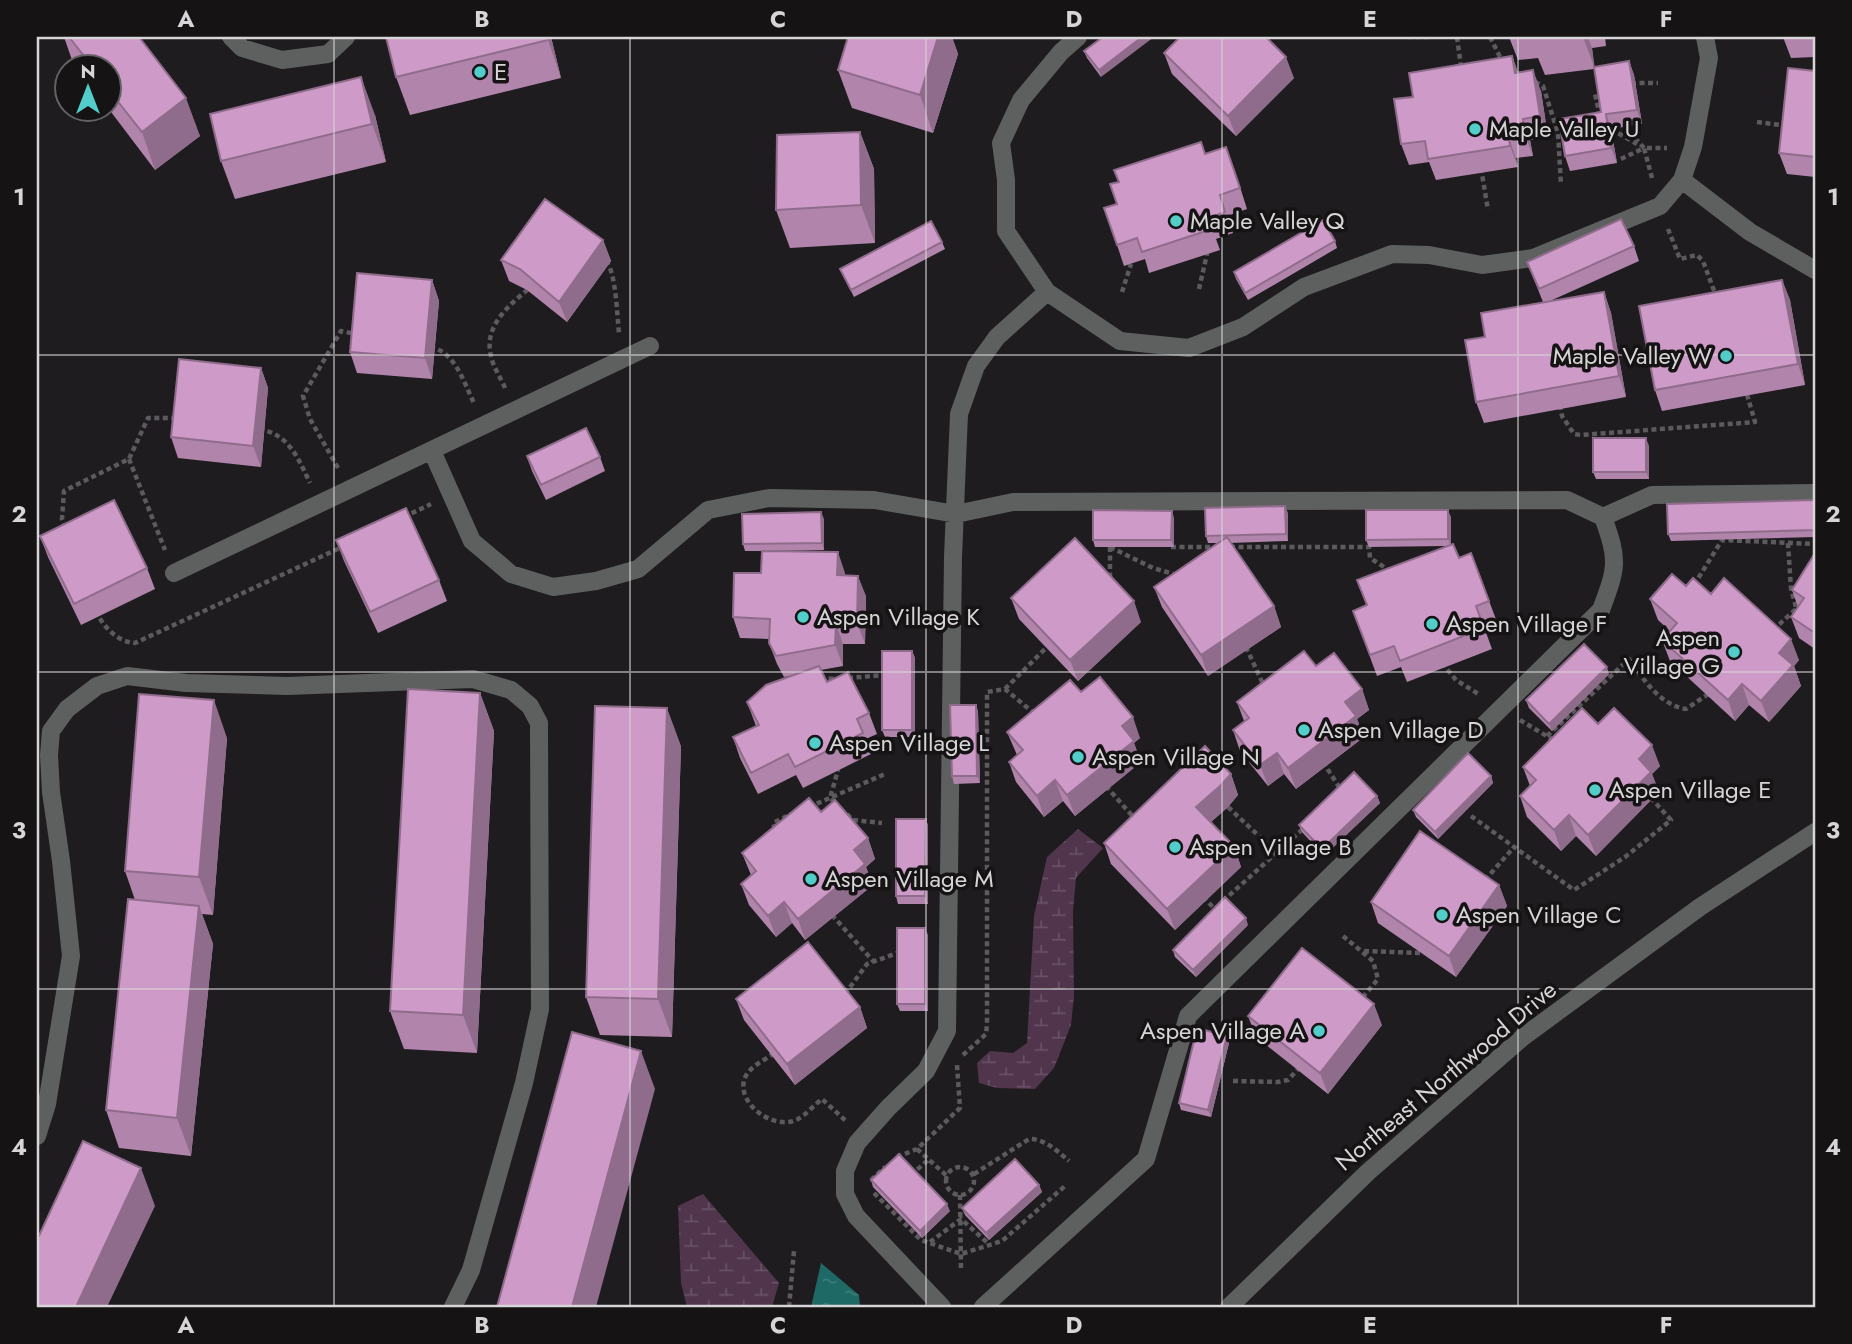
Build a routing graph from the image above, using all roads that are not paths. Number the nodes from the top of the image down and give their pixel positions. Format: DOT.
graph roads {
  1 [pos="231,37"];
  2 [pos="346,37"];
  3 [pos="1078,37"];
  4 [pos="1705,37"];
  5 [pos="1682,180"];
  6 [pos="1815,270"];
  7 [pos="1048,292"];
  8 [pos="650,345"];
  9 [pos="432,451"];
  10 [pos="1815,493"];
  11 [pos="956,514"];
  12 [pos="1603,517"];
  13 [pos="174,573"];
  14 [pos="1815,832"];
  15 [pos="37,1136"];
  16 [pos="453,1307"];
  17 [pos="942,1307"];
  18 [pos="984,1307"];
  19 [pos="1229,1307"];
  1 -- 2 [label="street"];
  3 -- 7 [label="street"];
  4 -- 5 [label="street"];
  5 -- 6 [label="street"];
  5 -- 7 [label="street"];
  7 -- 11 [label="street"];
  8 -- 9 [label="street"];
  9 -- 11 [label="street"];
  9 -- 13 [label="street"];
  10 -- 12 [label="street"];
  11 -- 12 [label="street"];
  11 -- 17 [label="street"];
  12 -- 18 [label="street"];
  14 -- 19 [label="street, Northeast Northwood Drive"];
  15 -- 16 [label="street"];
}
